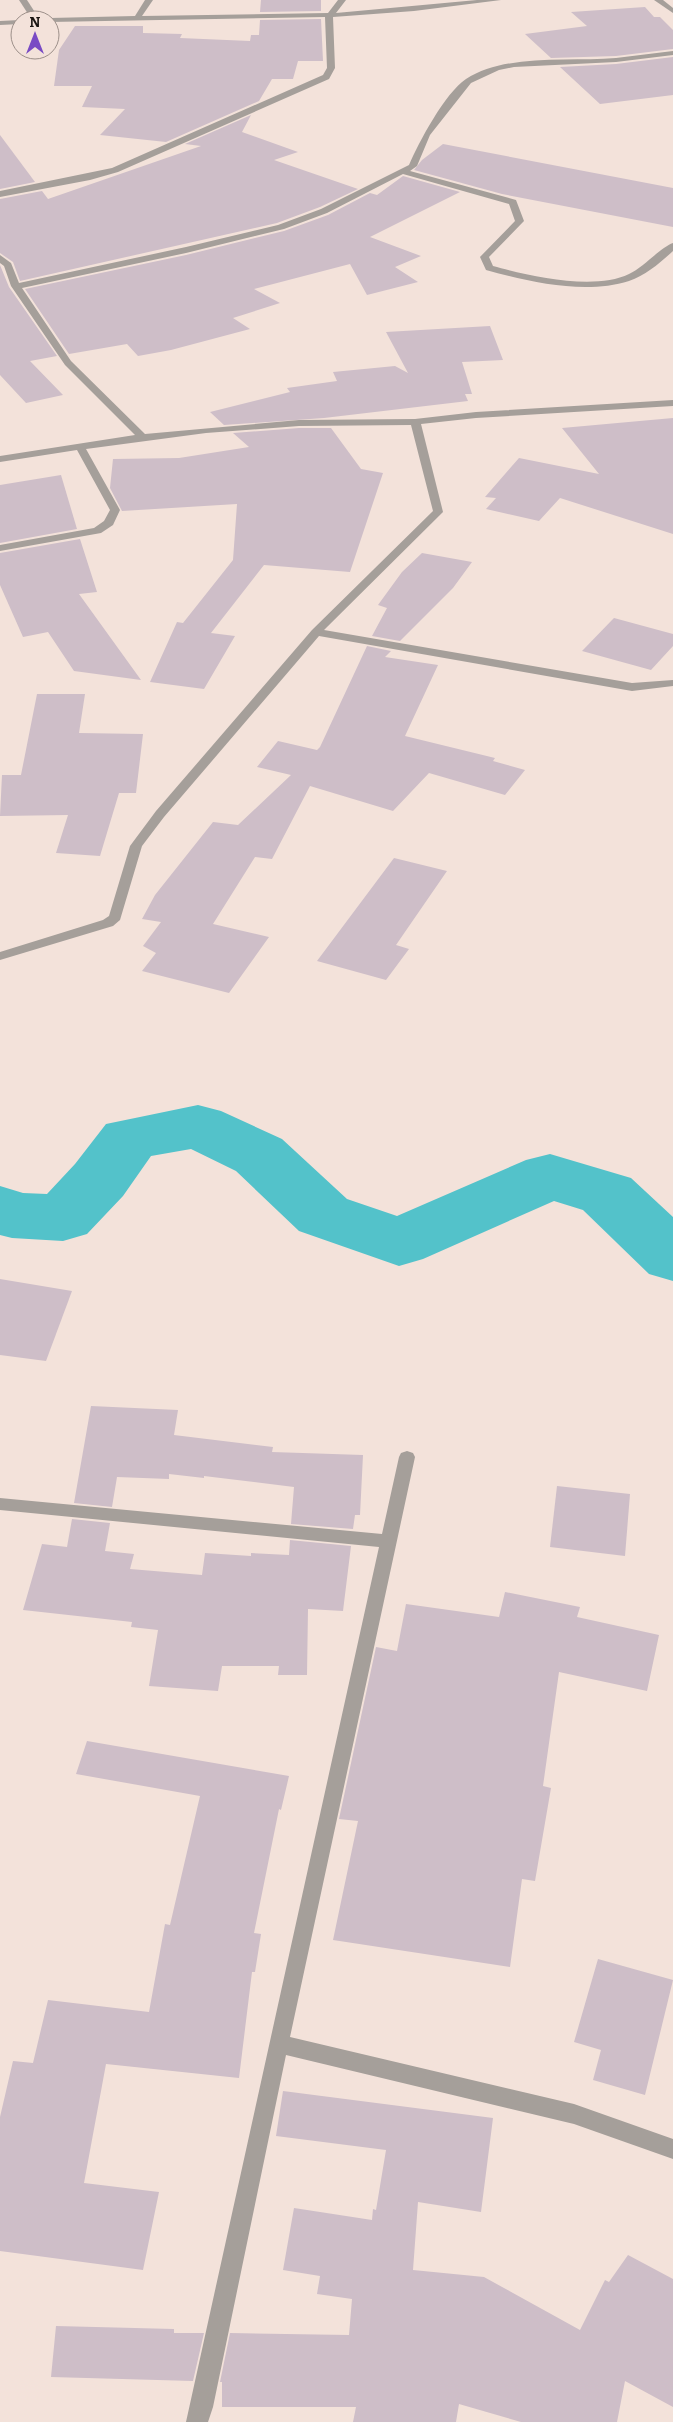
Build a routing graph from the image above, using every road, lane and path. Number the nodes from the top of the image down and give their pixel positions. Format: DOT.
graph roads {
  1 [pos="148,0"];
  2 [pos="342,0"];
  3 [pos="497,0"];
  4 [pos="658,0"];
  5 [pos="673,11"];
  6 [pos="329,16"];
  7 [pos="138,17"];
  8 [pos="60,20"];
  9 [pos="668,54"];
  10 [pos="673,63"];
  11 [pos="404,172"];
  12 [pos="0,194"];
  13 [pos="673,246"];
  14 [pos="0,258"];
  15 [pos="16,286"];
  16 [pos="673,402"];
  17 [pos="415,422"];
  18 [pos="143,436"];
  19 [pos="80,447"];
  20 [pos="0,459"];
  21 [pos="0,548"];
  22 [pos="316,632"];
  23 [pos="673,683"];
  24 [pos="0,956"];
  25 [pos="407,1457"];
  26 [pos="0,1504"];
  27 [pos="388,1541"];
  28 [pos="278,2044"];
  29 [pos="673,2149"];
  30 [pos="197,2422"];
  1 -- 7 [label="street"];
  2 -- 6 [label="street"];
  3 -- 6 [label="street"];
  4 -- 5 [label="street"];
  6 -- 7 [label="street"];
  6 -- 12 [label="street"];
  7 -- 8 [label="street"];
  9 -- 10 [label="street"];
  9 -- 11 [label="street"];
  11 -- 13 [label="street"];
  11 -- 15 [label="street"];
  14 -- 15 [label="street"];
  15 -- 18 [label="street"];
  16 -- 17 [label="street"];
  17 -- 18 [label="street"];
  17 -- 22 [label="street"];
  18 -- 19 [label="street"];
  19 -- 20 [label="street"];
  19 -- 21 [label="street"];
  22 -- 23 [label="street"];
  22 -- 24 [label="street"];
  25 -- 27 [label="street"];
  26 -- 27 [label="street"];
  27 -- 28 [label="street"];
  28 -- 29 [label="street"];
  28 -- 30 [label="street"];
}
